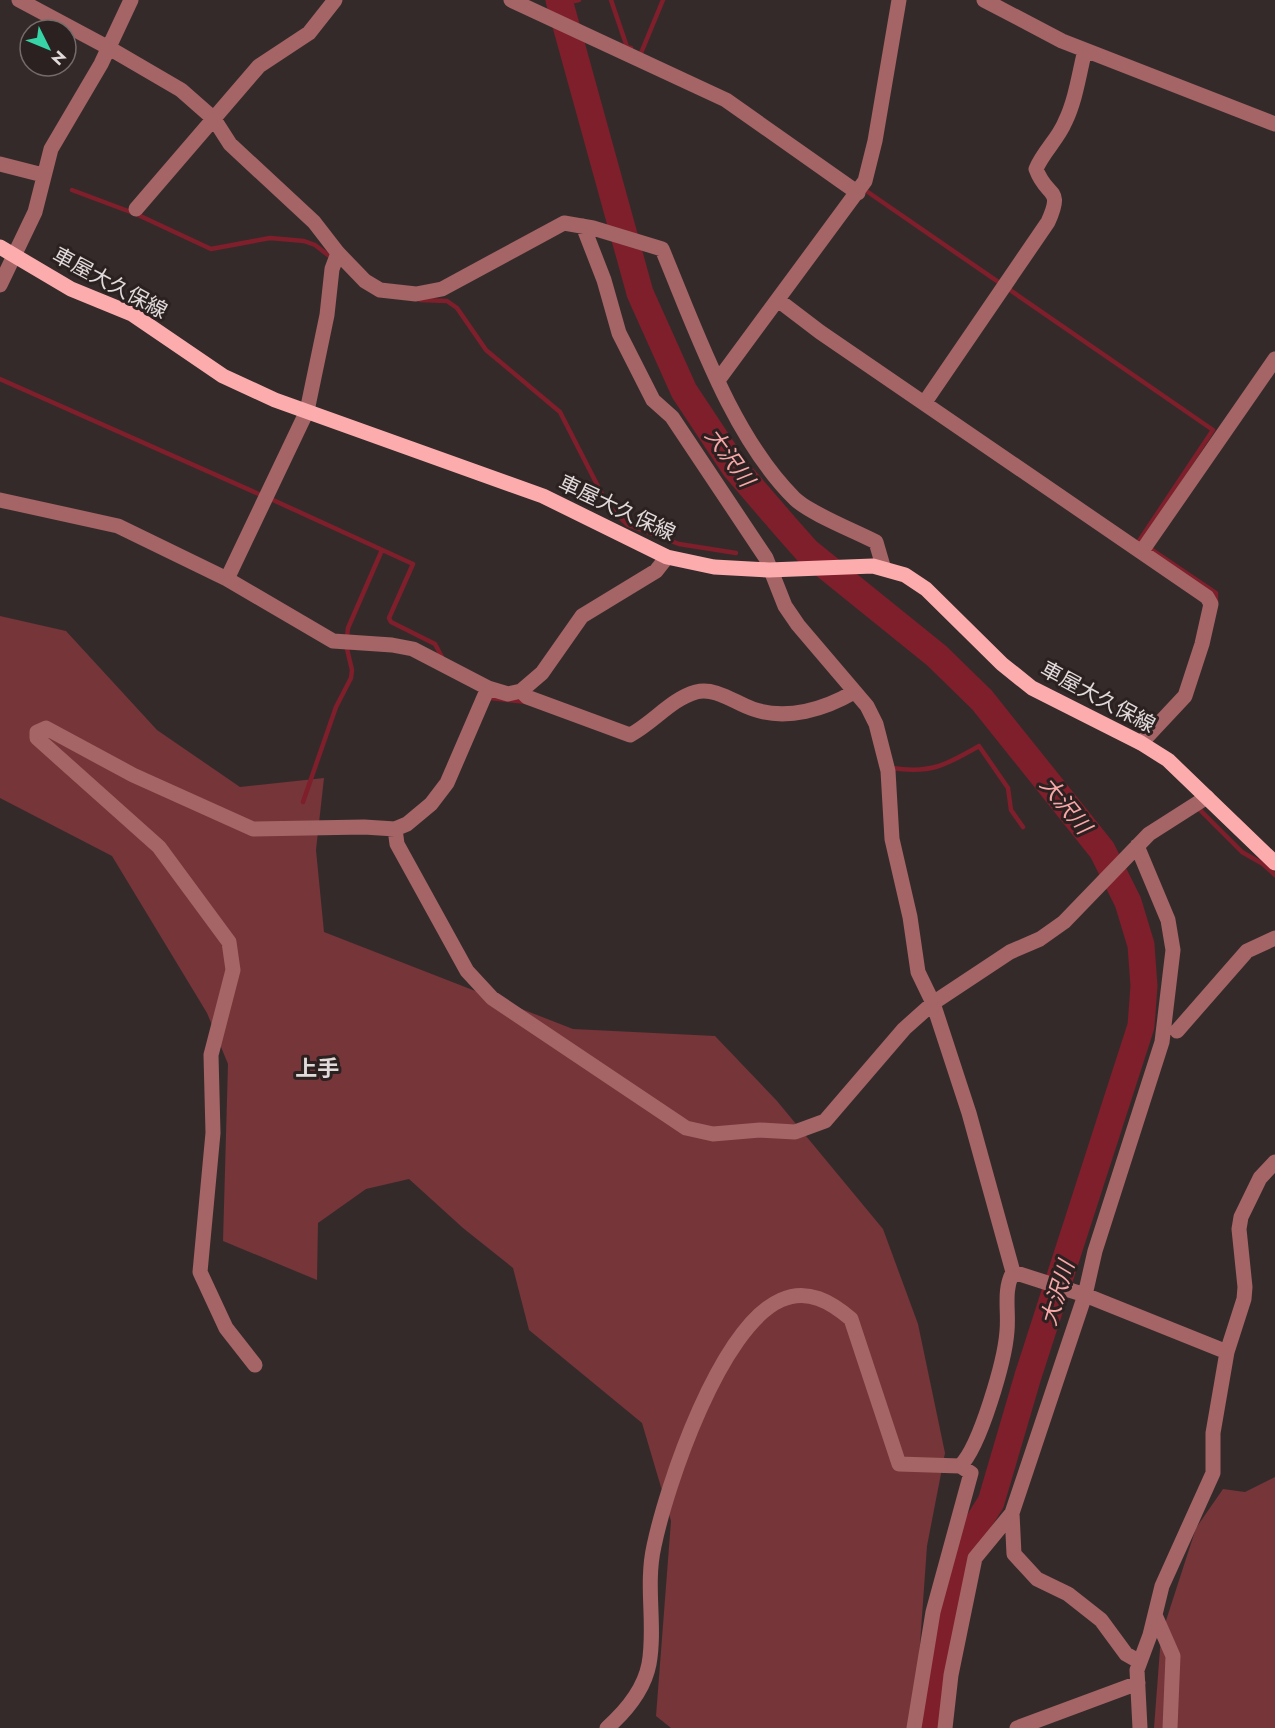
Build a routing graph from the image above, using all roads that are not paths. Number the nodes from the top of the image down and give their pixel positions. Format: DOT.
graph roads {
  1 [pos="19,0"];
  2 [pos="131,0"];
  3 [pos="335,0"];
  4 [pos="511,0"];
  5 [pos="899,0"];
  6 [pos="984,0"];
  7 [pos="109,48"];
  8 [pos="1084,50"];
  9 [pos="214,119"];
  10 [pos="1275,124"];
  11 [pos="0,164"];
  12 [pos="43,174"];
  13 [pos="860,189"];
  14 [pos="136,209"];
  15 [pos="588,227"];
  16 [pos="7,251"];
  17 [pos="338,253"];
  18 [pos="0,285"];
  19 [pos="778,300"];
  20 [pos="1275,359"];
  21 [pos="719,379"];
  22 [pos="925,402"];
  23 [pos="307,411"];
  24 [pos="0,501"];
  25 [pos="1144,548"];
  26 [pos="666,557"];
  27 [pos="878,566"];
  28 [pos="776,569"];
  29 [pos="227,579"];
  30 [pos="488,688"];
  31 [pos="521,691"];
  32 [pos="854,692"];
  33 [pos="1141,743"];
  34 [pos="1207,796"];
  35 [pos="395,829"];
  36 [pos="1133,850"];
  37 [pos="1275,863"];
  38 [pos="1275,938"];
  39 [pos="933,1003"];
  40 [pos="1177,1031"];
  41 [pos="1275,1162"];
  42 [pos="1013,1272"];
  43 [pos="1081,1294"];
  44 [pos="1227,1352"];
  45 [pos="255,1365"];
  46 [pos="960,1466"];
  47 [pos="1012,1514"];
  48 [pos="1155,1615"];
  49 [pos="1140,1662"];
  50 [pos="1138,1683"];
  51 [pos="610,1727"];
  52 [pos="914,1728"];
  53 [pos="945,1728"];
  54 [pos="1017,1728"];
  55 [pos="1140,1728"];
  56 [pos="1170,1728"];
  1 -- 7 [label="street"];
  2 -- 7 [label="street"];
  3 -- 9 [label="street"];
  4 -- 13 [label="street"];
  5 -- 13 [label="street"];
  6 -- 8 [label="street"];
  7 -- 9 [label="street"];
  7 -- 12 [label="street"];
  8 -- 10 [label="street"];
  8 -- 22 [label="street"];
  9 -- 14 [label="street"];
  9 -- 17 [label="street"];
  11 -- 12 [label="street"];
  12 -- 16 [label="street"];
  13 -- 19 [label="street"];
  15 -- 17 [label="street"];
  15 -- 21 [label="street"];
  15 -- 28 [label="street"];
  16 -- 18 [label="street"];
  16 -- 23 [label="main road, 車屋大久保線"];
  17 -- 23 [label="street"];
  19 -- 21 [label="street"];
  19 -- 22 [label="street"];
  20 -- 25 [label="street"];
  21 -- 27 [label="street"];
  22 -- 25 [label="street"];
  23 -- 26 [label="main road, 車屋大久保線"];
  23 -- 29 [label="street"];
  24 -- 29 [label="street"];
  25 -- 33 [label="street"];
  26 -- 28 [label="main road, 車屋大久保線"];
  26 -- 31 [label="street"];
  27 -- 28 [label="main road, 車屋大久保線"];
  27 -- 33 [label="main road, 車屋大久保線"];
  28 -- 32 [label="street"];
  29 -- 30 [label="street"];
  30 -- 31 [label="street"];
  30 -- 35 [label="street"];
  31 -- 32 [label="street"];
  32 -- 39 [label="street"];
  33 -- 34 [label="main road, 車屋大久保線"];
  34 -- 36 [label="street"];
  34 -- 37 [label="main road, 車屋大久保線"];
  35 -- 39 [label="street"];
  35 -- 45 [label="street"];
  36 -- 39 [label="street"];
  36 -- 43 [label="street"];
  38 -- 40 [label="street"];
  39 -- 42 [label="street"];
  41 -- 44 [label="street"];
  42 -- 43 [label="street"];
  42 -- 46 [label="street"];
  43 -- 44 [label="street"];
  43 -- 47 [label="street"];
  44 -- 48 [label="street"];
  46 -- 51 [label="street"];
  46 -- 52 [label="street"];
  47 -- 49 [label="street"];
  47 -- 53 [label="street"];
  48 -- 49 [label="street"];
  48 -- 56 [label="street"];
  49 -- 50 [label="street"];
  50 -- 54 [label="street"];
  50 -- 55 [label="street"];
}
